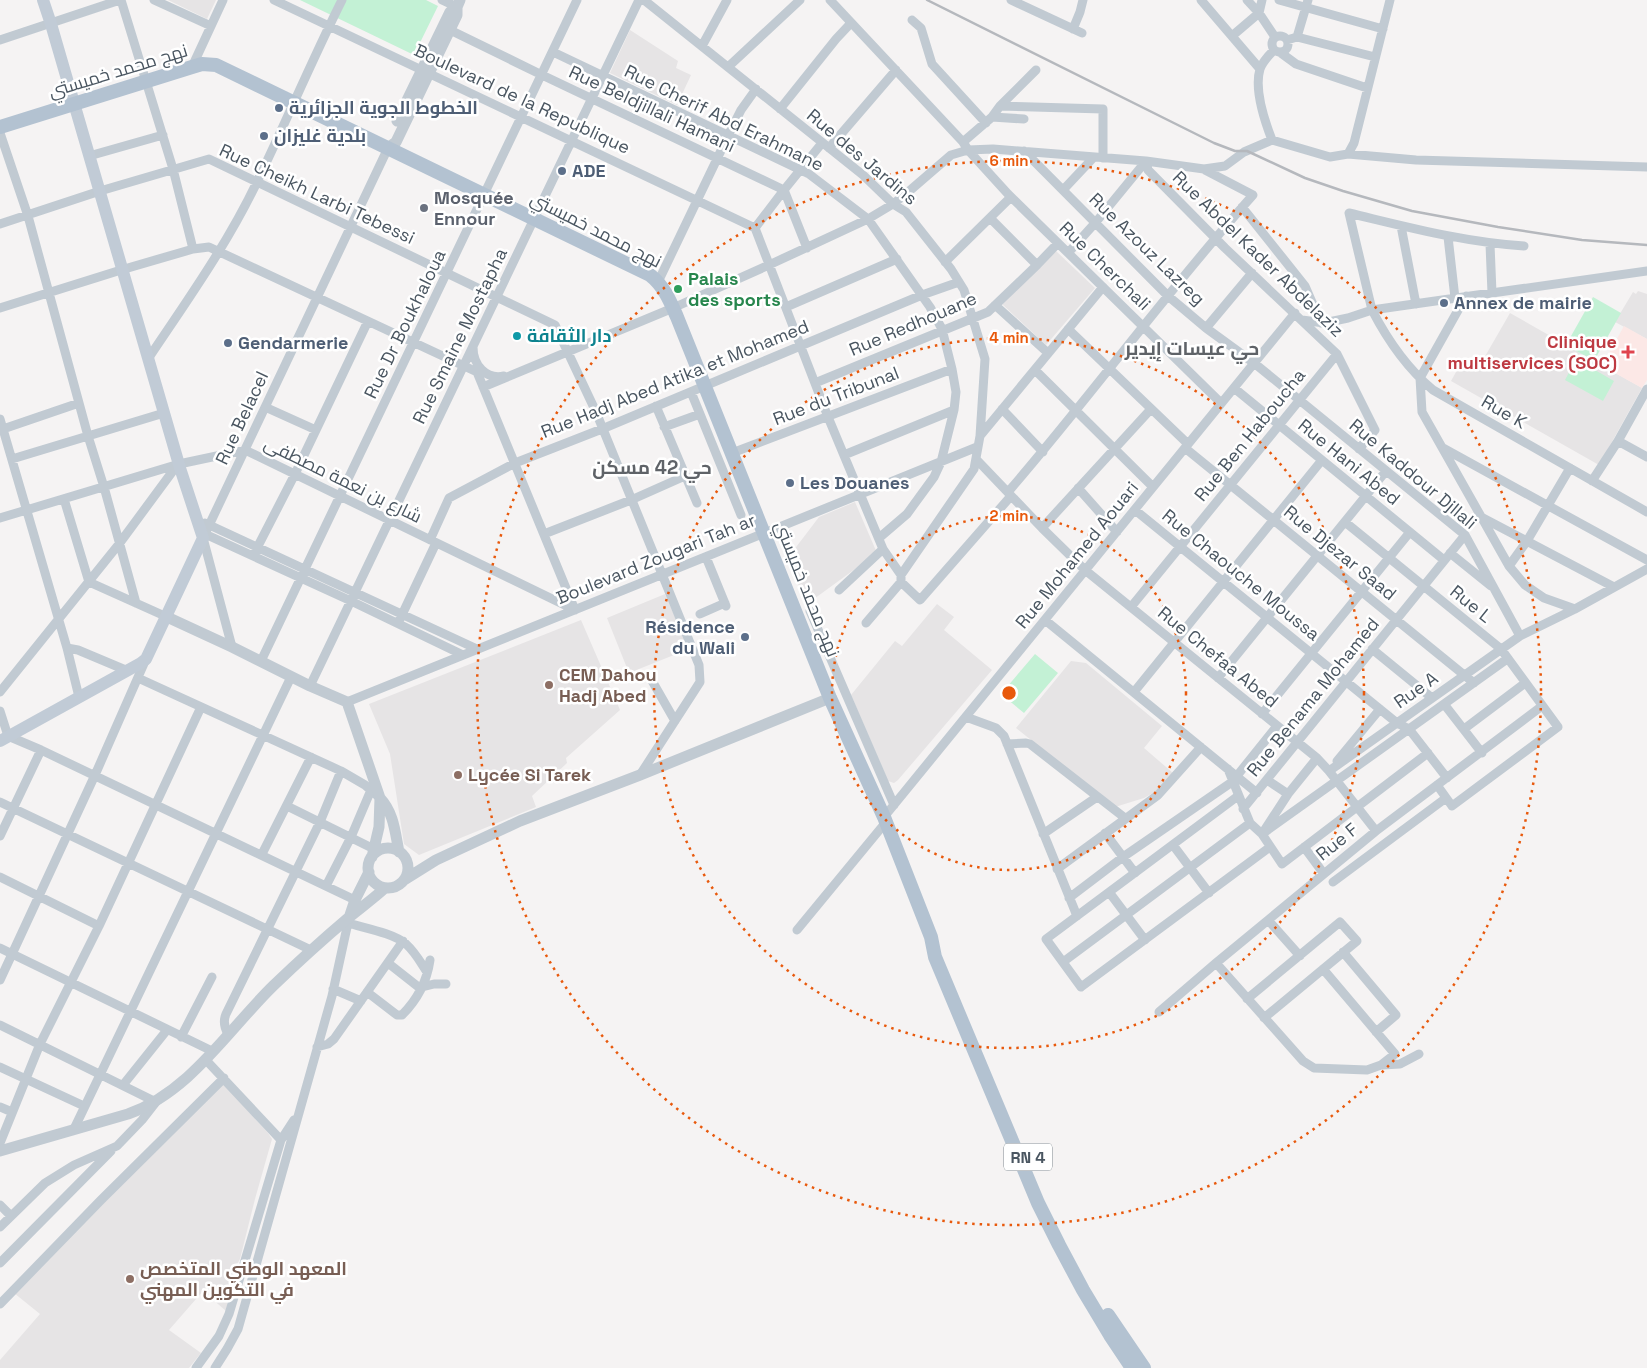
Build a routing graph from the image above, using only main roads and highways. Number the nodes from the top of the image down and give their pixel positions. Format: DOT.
graph roads {
  1 [pos="43,0"];
  2 [pos="74,104"];
  3 [pos="0,128"];
  4 [pos="4,738"];
  5 [pos="931,937"];
  6 [pos="1132,1368"];
  7 [pos="1144,1368"];
  1 -- 2 [label="main road"];
  2 -- 3 [label="main road, نهج محمد خميستي / RN 4"];
  2 -- 4 [label="main road"];
  2 -- 5 [label="main road, نهج محمد خميستي / RN 4"];
  5 -- 6 [label="main road, RN 4"];
  5 -- 7 [label="main road, RN 4"];
}
